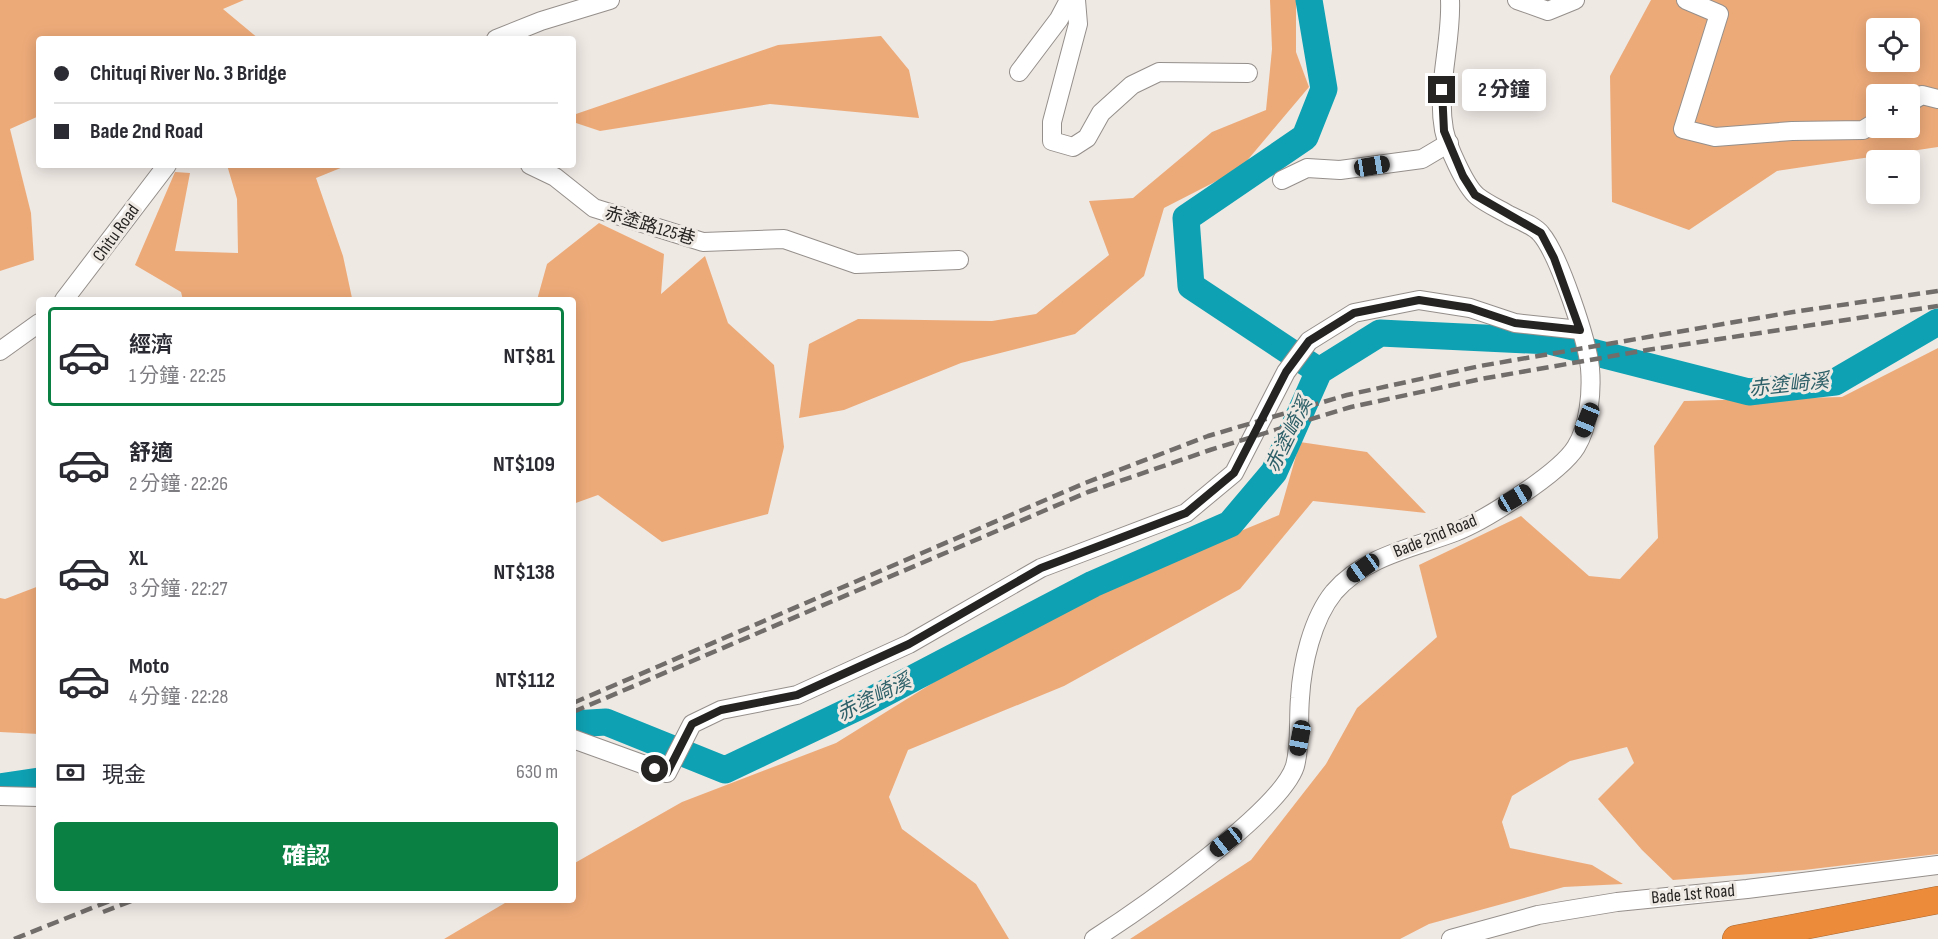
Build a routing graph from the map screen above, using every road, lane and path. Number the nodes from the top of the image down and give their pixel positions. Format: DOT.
graph roads {
  1 [pos="610,0"];
  2 [pos="1069,0"];
  3 [pos="1076,0"];
  4 [pos="1450,0"];
  5 [pos="1517,0"];
  6 [pos="1575,0"];
  7 [pos="1686,0"];
  8 [pos="504,36"];
  9 [pos="1019,72"];
  10 [pos="1248,73"];
  11 [pos="1920,96"];
  12 [pos="1938,99"];
  13 [pos="1866,128"];
  14 [pos="1449,143"];
  15 [pos="165,168"];
  16 [pos="536,168"];
  17 [pos="1282,180"];
  18 [pos="959,260"];
  19 [pos="66,297"];
  20 [pos="36,325"];
  21 [pos="1580,331"];
  22 [pos="0,351"];
  23 [pos="576,740"];
  24 [pos="0,796"];
  25 [pos="36,796"];
  26 [pos="1938,866"];
  27 [pos="1938,900"];
  28 [pos="1094,939"];
  29 [pos="1451,939"];
  30 [pos="1736,939"];
  1 -- 8 [label="street"];
  2 -- 9 [label="street"];
  3 -- 10 [label="street"];
  4 -- 14 [label="street, Bade 2nd Road"];
  5 -- 6 [label="street"];
  7 -- 13 [label="street"];
  11 -- 12 [label="street"];
  14 -- 17 [label="street"];
  14 -- 21 [label="street, Bade 2nd Road"];
  15 -- 19 [label="street, Chitu Road"];
  16 -- 18 [label="street, 赤塗路125巷"];
  20 -- 22 [label="street"];
  21 -- 23 [label="street"];
  21 -- 28 [label="street, Bade 2nd Road"];
  24 -- 25 [label="street"];
  26 -- 29 [label="street, Bade 1st Road"];
  27 -- 30 [label="highway"];
}
